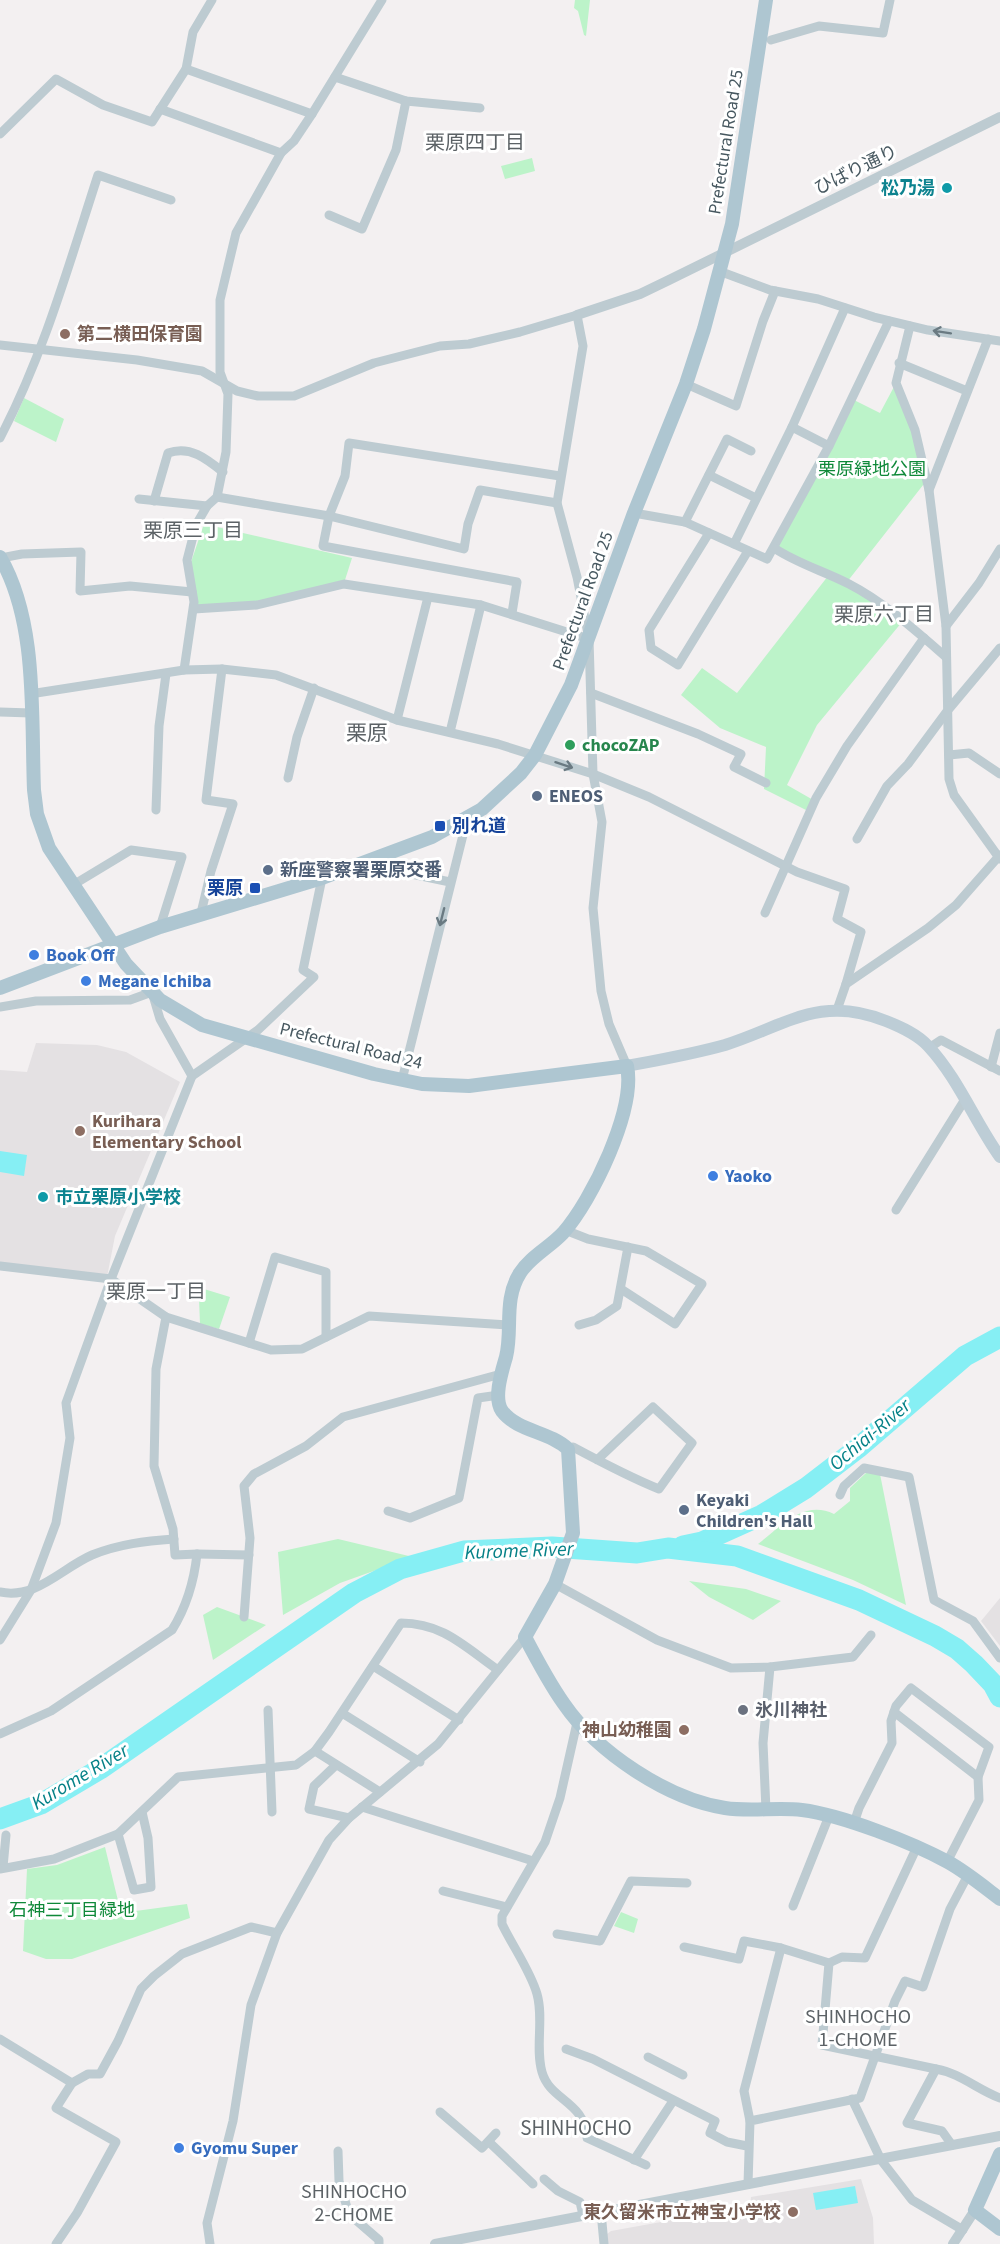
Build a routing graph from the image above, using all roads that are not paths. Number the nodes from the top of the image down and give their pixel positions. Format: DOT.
graph roads {
  1 [pos="212,0"];
  2 [pos="382,0"];
  3 [pos="766,0"];
  4 [pos="890,0"];
  5 [pos="771,40"];
  6 [pos="186,69"];
  7 [pos="334,77"];
  8 [pos="406,101"];
  9 [pos="480,108"];
  10 [pos="160,109"];
  11 [pos="312,114"];
  12 [pos="1000,117"];
  13 [pos="0,134"];
  14 [pos="281,153"];
  15 [pos="171,200"];
  16 [pos="329,215"];
  17 [pos="726,251"];
  18 [pos="719,271"];
  19 [pos="775,291"];
  20 [pos="845,308"];
  21 [pos="577,315"];
  22 [pos="889,321"];
  23 [pos="910,326"];
  24 [pos="988,339"];
  25 [pos="1000,341"];
  26 [pos="0,345"];
  27 [pos="41,350"];
  28 [pos="899,363"];
  29 [pos="226,383"];
  30 [pos="686,384"];
  31 [pos="967,391"];
  32 [pos="792,427"];
  33 [pos="0,438"];
  34 [pos="828,446"];
  35 [pos="751,451"];
  36 [pos="223,472"];
  37 [pos="709,475"];
  38 [pos="560,476"];
  39 [pos="929,490"];
  40 [pos="216,497"];
  41 [pos="756,498"];
  42 [pos="139,499"];
  43 [pos="154,501"];
  44 [pos="557,503"];
  45 [pos="207,506"];
  46 [pos="634,513"];
  47 [pos="329,516"];
  48 [pos="685,522"];
  49 [pos="709,533"];
  50 [pos="734,544"];
  51 [pos="774,548"];
  52 [pos="1000,549"];
  53 [pos="748,551"];
  54 [pos="1,558"];
  55 [pos="192,592"];
  56 [pos="428,597"];
  57 [pos="481,604"];
  58 [pos="194,609"];
  59 [pos="512,613"];
  60 [pos="946,626"];
  61 [pos="924,638"];
  62 [pos="589,639"];
  63 [pos="1000,648"];
  64 [pos="946,657"];
  65 [pos="222,669"];
  66 [pos="184,670"];
  67 [pos="166,674"];
  68 [pos="314,688"];
  69 [pos="591,693"];
  70 [pos="30,694"];
  71 [pos="948,710"];
  72 [pos="0,712"];
  73 [pos="31,713"];
  74 [pos="397,720"];
  75 [pos="450,732"];
  76 [pos="535,755"];
  77 [pos="949,755"];
  78 [pos="594,774"];
  79 [pos="1000,774"];
  80 [pos="288,778"];
  81 [pos="766,783"];
  82 [pos="156,810"];
  83 [pos="467,819"];
  84 [pos="857,839"];
  85 [pos="999,857"];
  86 [pos="364,864"];
  87 [pos="785,866"];
  88 [pos="322,878"];
  89 [pos="450,882"];
  90 [pos="73,885"];
  91 [pos="201,913"];
  92 [pos="765,913"];
  93 [pos="160,927"];
  94 [pos="113,945"];
  95 [pos="846,984"];
  96 [pos="0,988"];
  97 [pos="152,992"];
  98 [pos="0,1007"];
  99 [pos="837,1010"];
  100 [pos="1000,1033"];
  101 [pos="245,1038"];
  102 [pos="929,1048"];
  103 [pos="627,1066"];
  104 [pos="996,1069"];
  105 [pos="192,1076"];
  106 [pos="402,1080"];
  107 [pos="964,1101"];
  108 [pos="1000,1157"];
  109 [pos="896,1210"];
  110 [pos="565,1230"];
  111 [pos="628,1247"];
  112 [pos="0,1266"];
  113 [pos="111,1279"];
  114 [pos="621,1289"];
  115 [pos="166,1317"];
  116 [pos="508,1325"];
  117 [pos="579,1325"];
  118 [pos="326,1337"];
  119 [pos="249,1343"];
  120 [pos="501,1374"];
  121 [pos="499,1395"];
  122 [pos="568,1449"];
  123 [pos="597,1460"];
  124 [pos="840,1495"];
  125 [pos="387,1511"];
  126 [pos="174,1539"];
  127 [pos="197,1554"];
  128 [pos="249,1555"];
  129 [pos="555,1584"];
  130 [pos="31,1590"];
  131 [pos="0,1592"];
  132 [pos="244,1617"];
  133 [pos="1,1635"];
  134 [pos="871,1635"];
  135 [pos="525,1637"];
  136 [pos="1000,1658"];
  137 [pos="373,1666"];
  138 [pos="771,1667"];
  139 [pos="498,1670"];
  140 [pos="268,1710"];
  141 [pos="894,1712"];
  142 [pos="342,1713"];
  143 [pos="459,1720"];
  144 [pos="579,1724"];
  145 [pos="0,1734"];
  146 [pos="315,1751"];
  147 [pos="420,1762"];
  148 [pos="269,1765"];
  149 [pos="336,1765"];
  150 [pos="978,1777"];
  151 [pos="380,1792"];
  152 [pos="362,1807"];
  153 [pos="766,1810"];
  154 [pos="142,1812"];
  155 [pos="272,1812"];
  156 [pos="830,1816"];
  157 [pos="349,1818"];
  158 [pos="854,1823"];
  159 [pos="118,1834"];
  160 [pos="6,1835"];
  161 [pos="916,1849"];
  162 [pos="533,1862"];
  163 [pos="947,1862"];
  164 [pos="1,1868"];
  165 [pos="968,1875"];
  166 [pos="687,1883"];
  167 [pos="443,1891"];
  168 [pos="1000,1899"];
  169 [pos="793,1906"];
  170 [pos="507,1907"];
  171 [pos="277,1933"];
  172 [pos="557,1934"];
  173 [pos="684,1947"];
  174 [pos="781,1948"];
  175 [pos="829,1963"];
  176 [pos="0,2039"];
  177 [pos="566,2049"];
  178 [pos="648,2056"];
  179 [pos="874,2058"];
  180 [pos="936,2069"];
  181 [pos="683,2075"];
  182 [pos="72,2083"];
  183 [pos="1000,2098"];
  184 [pos="852,2099"];
  185 [pos="673,2101"];
  186 [pos="440,2112"];
  187 [pos="750,2121"];
  188 [pos="496,2133"];
  189 [pos="1000,2136"];
  190 [pos="489,2142"];
  191 [pos="952,2145"];
  192 [pos="747,2146"];
  193 [pos="339,2151"];
  194 [pos="1000,2154"];
  195 [pos="634,2160"];
  196 [pos="881,2160"];
  197 [pos="646,2165"];
  198 [pos="544,2179"];
  199 [pos="533,2184"];
  200 [pos="747,2184"];
  201 [pos="975,2210"];
  202 [pos="601,2212"];
  203 [pos="584,2215"];
  204 [pos="1000,2229"];
  205 [pos="963,2230"];
  206 [pos="56,2244"];
  207 [pos="210,2244"];
  208 [pos="379,2244"];
  209 [pos="439,2244"];
  210 [pos="604,2244"];
  211 [pos="953,2244"];
  1 -- 6 [label="street"];
  2 -- 7 [label="street"];
  3 -- 17 [label="main road, Prefectural Road 25"];
  4 -- 5 [label="street"];
  6 -- 10 [label="street"];
  6 -- 11 [label="street"];
  7 -- 8 [label="street"];
  7 -- 11 [label="street"];
  8 -- 9 [label="street"];
  8 -- 16 [label="street"];
  10 -- 13 [label="street"];
  10 -- 14 [label="street"];
  11 -- 14 [label="street"];
  12 -- 17 [label="street, ひばり通り"];
  14 -- 29 [label="street"];
  15 -- 27 [label="street"];
  17 -- 18 [label="main road, Prefectural Road 25"];
  17 -- 21 [label="street, ひばり通り"];
  18 -- 19 [label="street"];
  18 -- 30 [label="main road, Prefectural Road 25"];
  19 -- 20 [label="street"];
  19 -- 30 [label="street"];
  20 -- 22 [label="street"];
  20 -- 32 [label="street"];
  21 -- 29 [label="street"];
  21 -- 38 [label="street"];
  22 -- 23 [label="street"];
  22 -- 34 [label="street"];
  24 -- 23 [label="street, one-way"];
  23 -- 28 [label="street"];
  24 -- 25 [label="street"];
  24 -- 31 [label="street"];
  26 -- 27 [label="street"];
  27 -- 29 [label="street"];
  27 -- 33 [label="street"];
  28 -- 31 [label="street"];
  28 -- 39 [label="street"];
  29 -- 36 [label="street"];
  30 -- 46 [label="main road, Prefectural Road 25"];
  31 -- 39 [label="street"];
  32 -- 34 [label="street"];
  32 -- 41 [label="street"];
  34 -- 51 [label="street"];
  35 -- 37 [label="street"];
  36 -- 40 [label="street"];
  36 -- 43 [label="street"];
  37 -- 41 [label="street"];
  37 -- 48 [label="street"];
  38 -- 44 [label="street"];
  38 -- 47 [label="street"];
  39 -- 60 [label="street"];
  40 -- 45 [label="street"];
  40 -- 47 [label="street"];
  41 -- 50 [label="street"];
  42 -- 43 [label="street"];
  43 -- 45 [label="street"];
  44 -- 47 [label="street"];
  44 -- 62 [label="street"];
  45 -- 55 [label="street"];
  46 -- 48 [label="street"];
  46 -- 62 [label="main road, Prefectural Road 25"];
  47 -- 59 [label="street"];
  48 -- 49 [label="street"];
  49 -- 50 [label="street"];
  49 -- 53 [label="street"];
  50 -- 53 [label="street"];
  51 -- 53 [label="street"];
  51 -- 61 [label="street"];
  52 -- 60 [label="street"];
  54 -- 55 [label="street"];
  54 -- 70 [label="main road, Prefectural Road 24"];
  55 -- 58 [label="street"];
  56 -- 57 [label="street"];
  56 -- 58 [label="street"];
  56 -- 74 [label="street"];
  57 -- 59 [label="street"];
  57 -- 75 [label="street"];
  58 -- 66 [label="street"];
  59 -- 62 [label="street"];
  60 -- 64 [label="street"];
  61 -- 64 [label="street"];
  61 -- 87 [label="street"];
  62 -- 69 [label="street"];
  62 -- 76 [label="main road, Prefectural Road 25"];
  63 -- 71 [label="street"];
  64 -- 71 [label="street"];
  65 -- 66 [label="street"];
  65 -- 68 [label="street"];
  65 -- 91 [label="street"];
  66 -- 67 [label="street"];
  67 -- 70 [label="street"];
  67 -- 82 [label="street"];
  68 -- 74 [label="street"];
  68 -- 80 [label="street"];
  69 -- 78 [label="street"];
  69 -- 81 [label="street"];
  70 -- 73 [label="main road, Prefectural Road 24"];
  71 -- 77 [label="street"];
  71 -- 84 [label="street"];
  72 -- 73 [label="street"];
  73 -- 90 [label="main road, Prefectural Road 24"];
  74 -- 75 [label="street"];
  75 -- 76 [label="street"];
  76 -- 78 [label="street, one-way"];
  76 -- 83 [label="main road, Prefectural Road 25"];
  77 -- 79 [label="street"];
  77 -- 85 [label="street"];
  78 -- 87 [label="street"];
  78 -- 103 [label="street"];
  83 -- 86 [label="main road, Prefectural Road 25"];
  83 -- 89 [label="street"];
  85 -- 95 [label="street"];
  86 -- 88 [label="main road, Prefectural Road 25"];
  86 -- 89 [label="street"];
  87 -- 92 [label="street"];
  87 -- 95 [label="street"];
  88 -- 91 [label="main road, Prefectural Road 25"];
  88 -- 101 [label="street"];
  89 -- 106 [label="street, one-way"];
  90 -- 93 [label="street"];
  90 -- 94 [label="main road, Prefectural Road 24"];
  91 -- 93 [label="main road, Prefectural Road 25"];
  93 -- 94 [label="main road, Prefectural Road 25"];
  94 -- 96 [label="main road, Prefectural Road 25"];
  94 -- 97 [label="main road, Prefectural Road 24"];
  95 -- 99 [label="street"];
  97 -- 98 [label="street"];
  97 -- 101 [label="main road, Prefectural Road 24"];
  97 -- 105 [label="street"];
  99 -- 102 [label="main road"];
  99 -- 103 [label="main road"];
  100 -- 104 [label="street"];
  101 -- 105 [label="street"];
  101 -- 106 [label="main road, Prefectural Road 24"];
  102 -- 104 [label="street"];
  102 -- 107 [label="main road"];
  103 -- 106 [label="main road, Prefectural Road 24"];
  103 -- 110 [label="main road"];
  105 -- 113 [label="street"];
  107 -- 108 [label="main road"];
  107 -- 109 [label="street"];
  110 -- 111 [label="street"];
  110 -- 116 [label="main road"];
  111 -- 114 [label="street"];
  111 -- 114 [label="street"];
  112 -- 113 [label="street"];
  113 -- 115 [label="street"];
  113 -- 130 [label="street"];
  114 -- 117 [label="street"];
  115 -- 119 [label="street"];
  115 -- 126 [label="street"];
  116 -- 118 [label="street"];
  116 -- 120 [label="main road"];
  118 -- 119 [label="street"];
  118 -- 119 [label="street"];
  120 -- 121 [label="main road"];
  120 -- 128 [label="street"];
  121 -- 122 [label="main road"];
  121 -- 125 [label="street"];
  122 -- 123 [label="street"];
  122 -- 129 [label="main road"];
  123 -- 123 [label="street"];
  124 -- 136 [label="street"];
  126 -- 127 [label="street"];
  126 -- 130 [label="street"];
  127 -- 128 [label="street"];
  127 -- 145 [label="street"];
  128 -- 132 [label="street"];
  129 -- 135 [label="main road"];
  129 -- 138 [label="street"];
  130 -- 131 [label="street"];
  130 -- 133 [label="street"];
  134 -- 138 [label="street"];
  135 -- 139 [label="street"];
  135 -- 144 [label="main road"];
  137 -- 139 [label="street"];
  137 -- 142 [label="street"];
  137 -- 143 [label="street"];
  138 -- 153 [label="street"];
  139 -- 143 [label="street"];
  140 -- 148 [label="street"];
  141 -- 150 [label="street"];
  141 -- 150 [label="street"];
  141 -- 158 [label="street"];
  142 -- 146 [label="street"];
  142 -- 147 [label="street"];
  143 -- 147 [label="street"];
  144 -- 153 [label="main road"];
  144 -- 162 [label="street"];
  146 -- 148 [label="street"];
  146 -- 149 [label="street"];
  147 -- 151 [label="street"];
  148 -- 154 [label="street"];
  148 -- 155 [label="street"];
  149 -- 151 [label="street"];
  149 -- 157 [label="street"];
  150 -- 163 [label="street"];
  151 -- 152 [label="street"];
  152 -- 157 [label="street"];
  152 -- 162 [label="street"];
  153 -- 156 [label="main road"];
  154 -- 159 [label="street"];
  154 -- 159 [label="street"];
  156 -- 158 [label="main road"];
  156 -- 169 [label="street"];
  157 -- 171 [label="street"];
  158 -- 161 [label="main road"];
  159 -- 164 [label="street"];
  160 -- 164 [label="street"];
  161 -- 163 [label="main road"];
  161 -- 175 [label="street"];
  162 -- 170 [label="street"];
  163 -- 165 [label="main road"];
  165 -- 168 [label="main road"];
  165 -- 179 [label="street"];
  166 -- 172 [label="street"];
  167 -- 170 [label="street"];
  170 -- 195 [label="street"];
  171 -- 182 [label="street"];
  171 -- 207 [label="street"];
  173 -- 174 [label="street"];
  174 -- 175 [label="street"];
  174 -- 187 [label="street"];
  175 -- 179 [label="street"];
  176 -- 182 [label="street"];
  177 -- 185 [label="street"];
  178 -- 181 [label="street"];
  179 -- 180 [label="street"];
  179 -- 184 [label="street"];
  180 -- 183 [label="street"];
  180 -- 191 [label="street"];
  182 -- 206 [label="street"];
  184 -- 187 [label="street"];
  184 -- 196 [label="street"];
  185 -- 192 [label="street"];
  185 -- 195 [label="street"];
  186 -- 190 [label="street"];
  187 -- 192 [label="street"];
  188 -- 190 [label="street"];
  189 -- 191 [label="street"];
  190 -- 199 [label="street"];
  191 -- 196 [label="street"];
  192 -- 200 [label="street"];
  193 -- 208 [label="street"];
  194 -- 201 [label="main road"];
  195 -- 197 [label="street"];
  196 -- 200 [label="street"];
  196 -- 205 [label="street"];
  198 -- 203 [label="street"];
  200 -- 202 [label="street"];
  201 -- 204 [label="main road"];
  201 -- 205 [label="street"];
  202 -- 203 [label="street"];
  202 -- 210 [label="street"];
  203 -- 209 [label="street"];
  205 -- 211 [label="street"];
}
